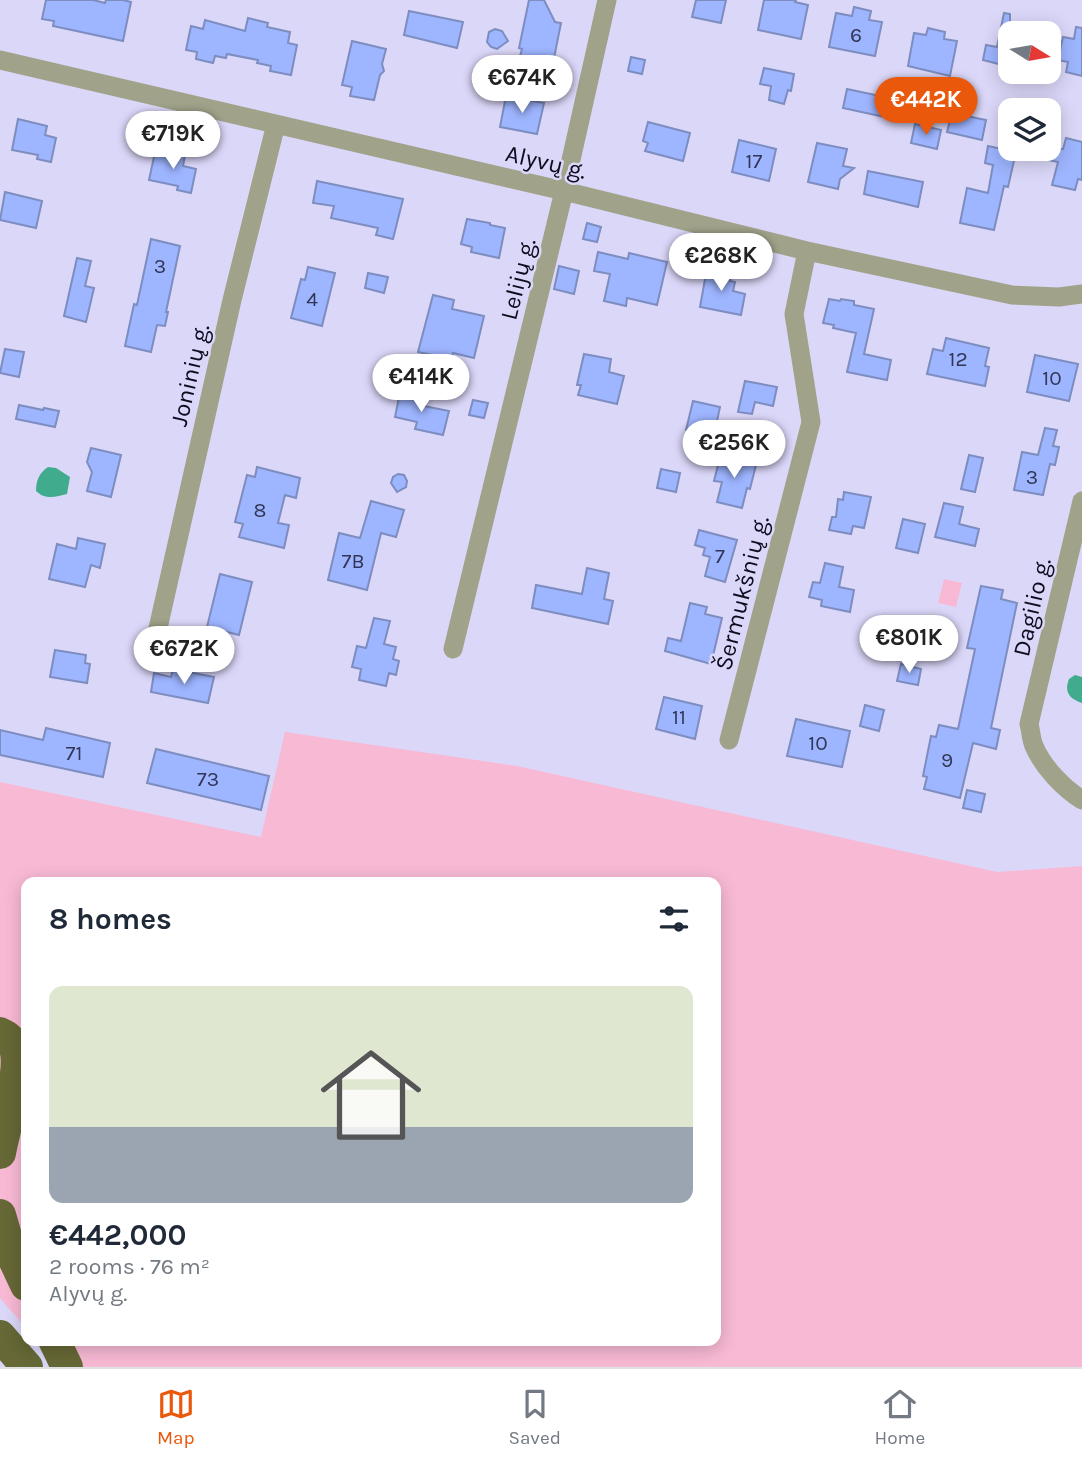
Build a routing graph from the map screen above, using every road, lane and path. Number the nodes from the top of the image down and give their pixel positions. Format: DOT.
graph roads {
  1 [pos="607,0"];
  2 [pos="0,60"];
  3 [pos="276,124"];
  4 [pos="564,191"];
  5 [pos="807,251"];
  6 [pos="1082,294"];
  7 [pos="1082,501"];
  8 [pos="156,637"];
  9 [pos="453,649"];
  10 [pos="729,740"];
  11 [pos="1082,800"];
  12 [pos="0,1033"];
  13 [pos="0,1153"];
  14 [pos="0,1215"];
  15 [pos="21,1274"];
  16 [pos="0,1336"];
  17 [pos="57,1346"];
  18 [pos="27,1367"];
  19 [pos="67,1367"];
  1 -- 4 [label="street, Lelijų g."];
  2 -- 3 [label="street, Alyvų g."];
  3 -- 4 [label="street, Alyvų g."];
  3 -- 8 [label="street, Joninių g."];
  4 -- 5 [label="street, Alyvų g."];
  4 -- 9 [label="street, Lelijų g."];
  5 -- 6 [label="street, Alyvų g."];
  5 -- 10 [label="street, Šermukšnių g."];
  7 -- 11 [label="street, Dagilio g."];
  12 -- 13 [label="highway"];
  14 -- 15 [label="highway"];
  16 -- 18 [label="highway"];
  17 -- 19 [label="highway"];
}
